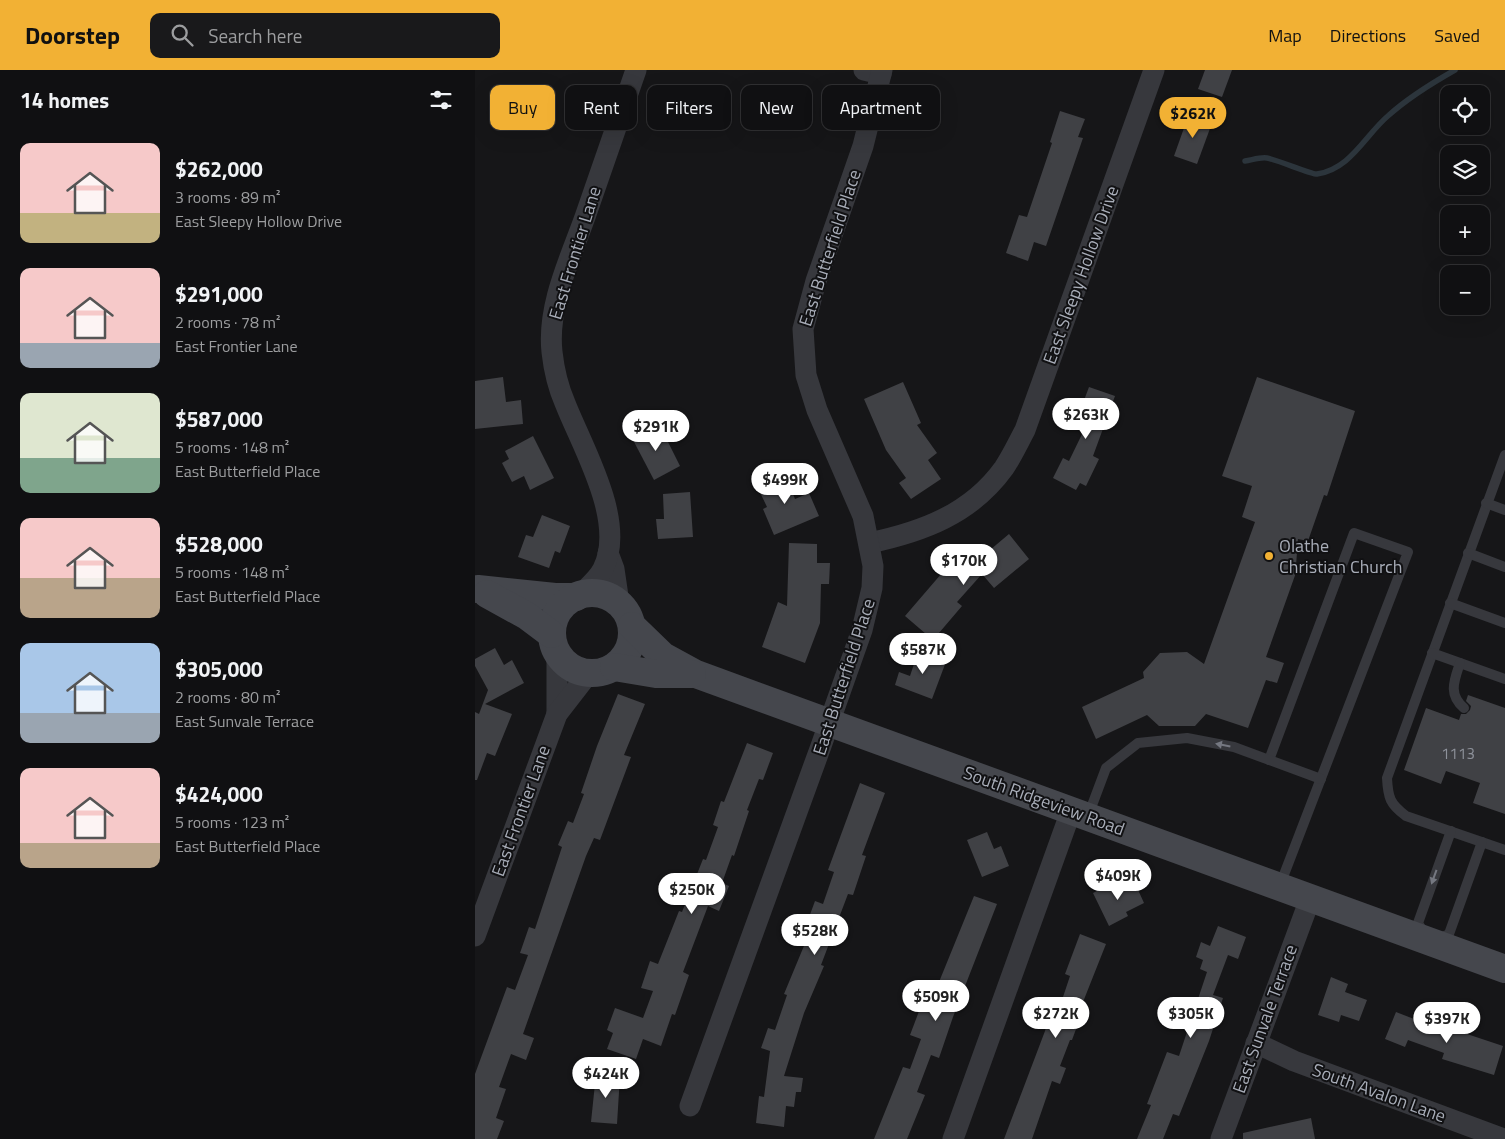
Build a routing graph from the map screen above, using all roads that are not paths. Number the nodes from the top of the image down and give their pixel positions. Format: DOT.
graph roads {
  1 [pos="636,70"];
  2 [pos="1154,70"];
  3 [pos="876,71"];
  4 [pos="1505,455"];
  5 [pos="1486,503"];
  6 [pos="1505,510"];
  7 [pos="869,543"];
  8 [pos="608,552"];
  9 [pos="1468,554"];
  10 [pos="1505,567"];
  11 [pos="476,588"];
  12 [pos="578,595"];
  13 [pos="619,603"];
  14 [pos="1450,603"];
  15 [pos="1505,623"];
  16 [pos="632,626"];
  17 [pos="554,644"];
  18 [pos="1432,653"];
  19 [pos="1460,663"];
  20 [pos="601,670"];
  21 [pos="696,674"];
  22 [pos="1505,679"];
  23 [pos="1464,708"];
  24 [pos="557,714"];
  25 [pos="829,723"];
  26 [pos="1269,760"];
  27 [pos="1321,779"];
  28 [pos="1079,814"];
  29 [pos="1451,831"];
  30 [pos="1482,842"];
  31 [pos="1505,850"];
  32 [pos="1279,888"];
  33 [pos="1310,899"];
  34 [pos="475,936"];
  35 [pos="1430,942"];
  36 [pos="1505,969"];
  37 [pos="1256,1043"];
  38 [pos="689,1106"];
  39 [pos="953,1139"];
  40 [pos="1221,1139"];
  41 [pos="1504,1139"];
  1 -- 8 [label="street, East Frontier Lane"];
  2 -- 7 [label="street, East Sleepy Hollow Drive"];
  3 -- 7 [label="street, East Butterfield Place"];
  4 -- 5 [label="lane"];
  5 -- 6 [label="lane"];
  5 -- 9 [label="lane"];
  7 -- 25 [label="street, East Butterfield Place"];
  8 -- 12 [label="street"];
  8 -- 13 [label="street"];
  9 -- 10 [label="lane"];
  9 -- 14 [label="lane"];
  11 -- 12 [label="main road"];
  11 -- 17 [label="main road"];
  12 -- 13 [label="main road"];
  12 -- 17 [label="main road"];
  13 -- 16 [label="main road"];
  14 -- 15 [label="lane"];
  14 -- 18 [label="lane"];
  16 -- 20 [label="main road"];
  16 -- 21 [label="main road"];
  17 -- 20 [label="main road"];
  17 -- 24 [label="street"];
  18 -- 19 [label="lane"];
  18 -- 29 [label="lane"];
  19 -- 22 [label="lane"];
  19 -- 23 [label="lane"];
  20 -- 21 [label="main road"];
  20 -- 24 [label="street"];
  21 -- 25 [label="main road, South Ridgeview Road"];
  24 -- 34 [label="street, East Frontier Lane"];
  25 -- 28 [label="main road, South Ridgeview Road"];
  25 -- 38 [label="street, East Butterfield Place"];
  26 -- 27 [label="lane"];
  26 -- 27 [label="lane"];
  26 -- 28 [label="lane, one-way"];
  27 -- 32 [label="lane"];
  28 -- 32 [label="main road, South Ridgeview Road"];
  28 -- 39 [label="street"];
  29 -- 30 [label="lane"];
  29 -- 35 [label="lane, one-way"];
  30 -- 31 [label="lane"];
  30 -- 35 [label="lane"];
  32 -- 33 [label="main road, South Ridgeview Road"];
  33 -- 35 [label="main road, South Ridgeview Road"];
  33 -- 37 [label="street, East Sunvale Terrace"];
  35 -- 36 [label="main road, South Ridgeview Road"];
  37 -- 40 [label="street, East Sunvale Terrace"];
  37 -- 41 [label="street, South Avalon Lane"];
}
